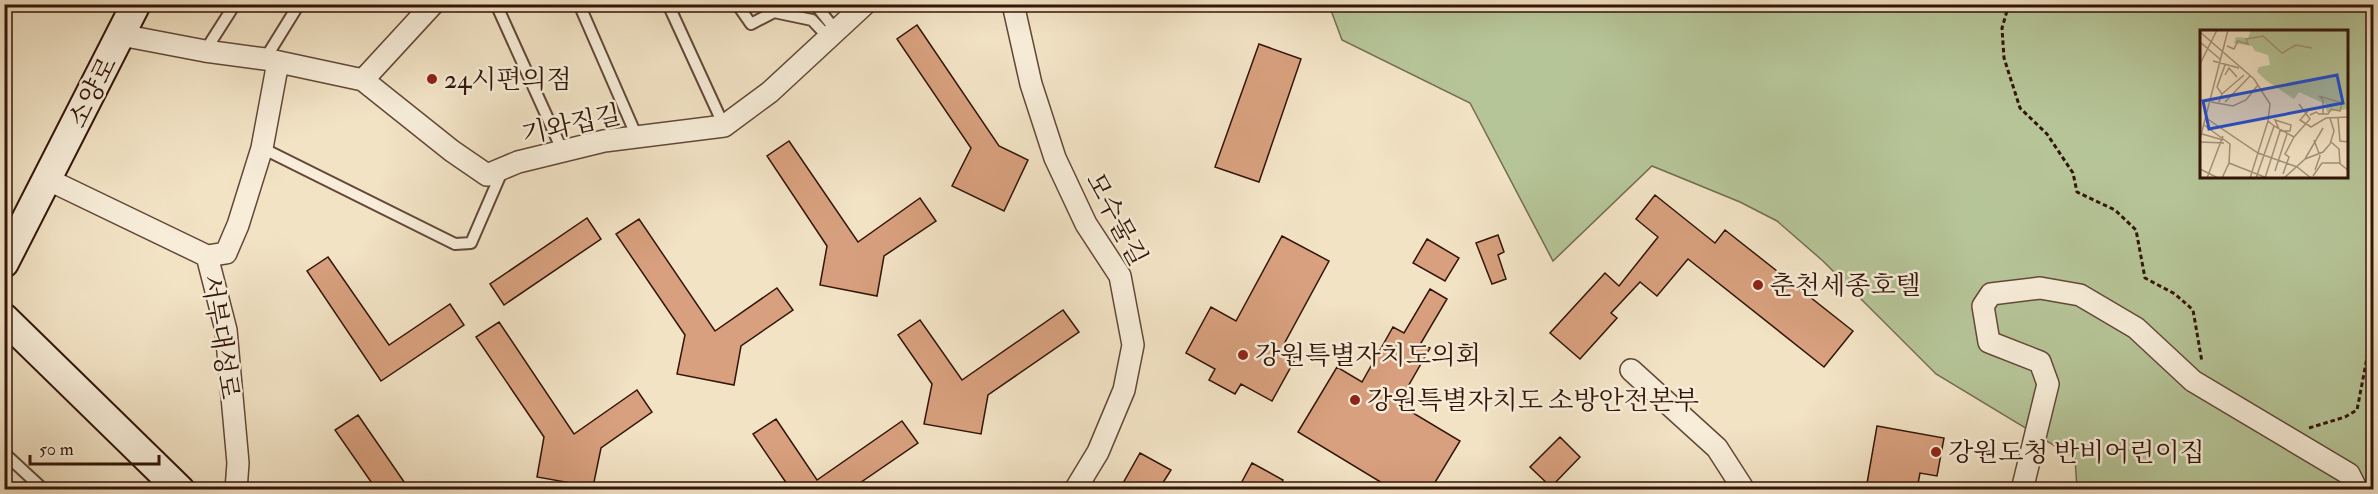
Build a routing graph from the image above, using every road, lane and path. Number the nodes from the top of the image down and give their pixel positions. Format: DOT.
graph roads {
  1 [pos="136,4"];
  2 [pos="235,4"];
  3 [pos="299,4"];
  4 [pos="433,4"];
  5 [pos="496,4"];
  6 [pos="579,4"];
  7 [pos="668,4"];
  8 [pos="737,4"];
  9 [pos="815,4"];
  10 [pos="865,4"];
  11 [pos="1013,4"];
  12 [pos="2009,4"];
  13 [pos="121,35"];
  14 [pos="833,35"];
  15 [pos="205,51"];
  16 [pos="271,61"];
  17 [pos="363,80"];
  18 [pos="724,126"];
  19 [pos="637,136"];
  20 [pos="262,148"];
  21 [pos="563,152"];
  22 [pos="503,168"];
  23 [pos="47,179"];
  24 [pos="207,256"];
  25 [pos="4,263"];
  26 [pos="4,318"];
  27 [pos="2373,336"];
  28 [pos="1631,370"];
  29 [pos="2221,398"];
  30 [pos="2284,435"];
  31 [pos="4,453"];
  32 [pos="44,489"];
  33 [pos="180,489"];
  34 [pos="236,489"];
  35 [pos="1075,489"];
  36 [pos="1744,489"];
  37 [pos="2022,489"];
  38 [pos="2356,489"];
  1 -- 13 [label="street, 소양로"];
  2 -- 15 [label="lane"];
  3 -- 16 [label="lane"];
  4 -- 17 [label="street"];
  5 -- 21 [label="lane"];
  6 -- 19 [label="lane"];
  7 -- 18 [label="lane"];
  8 -- 14 [label="lane"];
  9 -- 14 [label="lane"];
  10 -- 14 [label="street, 기와집길"];
  11 -- 35 [label="street, 모수물길"];
  12 -- 29 [label="path"];
  13 -- 15 [label="street, 기와집길"];
  13 -- 23 [label="street, 소양로"];
  14 -- 18 [label="street, 기와집길"];
  15 -- 16 [label="street, 기와집길"];
  16 -- 17 [label="street, 기와집길"];
  16 -- 20 [label="street"];
  17 -- 22 [label="street, 기와집길"];
  18 -- 19 [label="street, 기와집길"];
  19 -- 21 [label="street, 기와집길"];
  20 -- 22 [label="lane"];
  20 -- 24 [label="street"];
  21 -- 22 [label="street, 기와집길"];
  23 -- 24 [label="street"];
  23 -- 25 [label="street, 소양로"];
  24 -- 34 [label="street, 서부대성로"];
  26 -- 33 [label="street"];
  27 -- 30 [label="path"];
  28 -- 36 [label="street"];
  29 -- 30 [label="street"];
  29 -- 37 [label="street"];
  30 -- 38 [label="street"];
  31 -- 32 [label="lane"];
}
